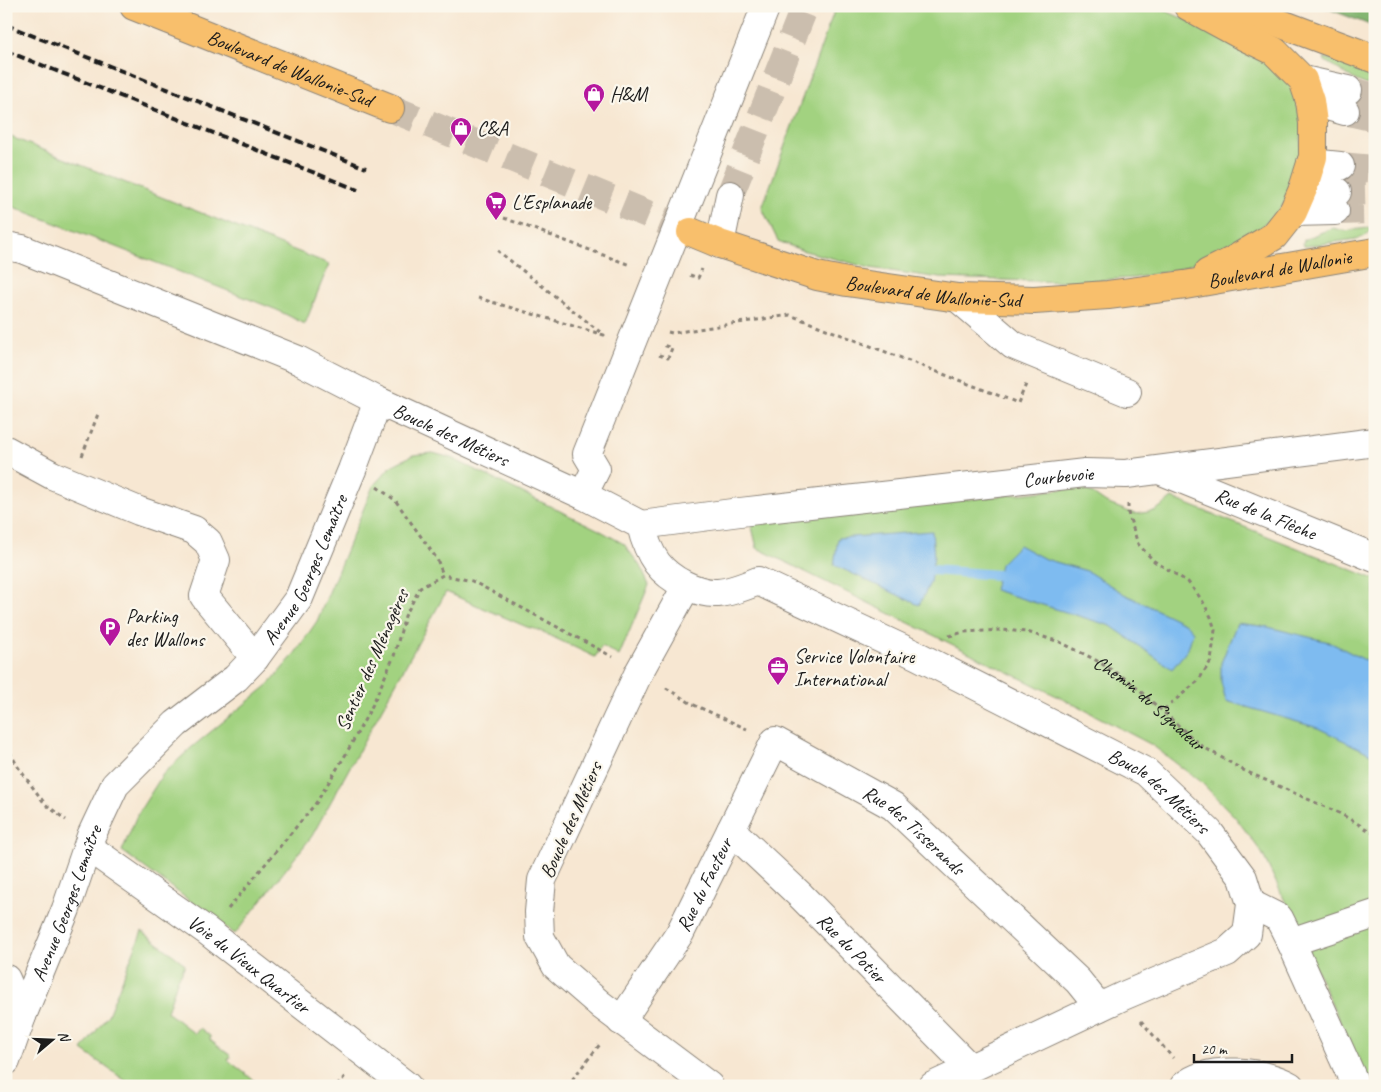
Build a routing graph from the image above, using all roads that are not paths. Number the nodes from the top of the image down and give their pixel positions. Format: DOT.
graph roads {
  1 [pos="134,6"];
  2 [pos="766,6"];
  3 [pos="1188,6"];
  4 [pos="1229,6"];
  5 [pos="1375,58"];
  6 [pos="1306,90"];
  7 [pos="1347,101"];
  8 [pos="390,108"];
  9 [pos="1311,163"];
  10 [pos="730,196"];
  11 [pos="1298,201"];
  12 [pos="690,232"];
  13 [pos="720,244"];
  14 [pos="6,246"];
  15 [pos="1375,252"];
  16 [pos="1185,285"];
  17 [pos="958,298"];
  18 [pos="1127,392"];
  19 [pos="378,401"];
  20 [pos="1375,442"];
  21 [pos="6,450"];
  22 [pos="1158,470"];
  23 [pos="583,495"];
  24 [pos="641,525"];
  25 [pos="1375,558"];
  26 [pos="686,586"];
  27 [pos="255,658"];
  28 [pos="775,741"];
  29 [pos="731,830"];
  30 [pos="89,842"];
  31 [pos="1251,904"];
  32 [pos="1375,914"];
  33 [pos="1292,942"];
  34 [pos="6,979"];
  35 [pos="1099,1007"];
  36 [pos="22,1016"];
  37 [pos="622,1021"];
  38 [pos="6,1061"];
  39 [pos="970,1068"];
  40 [pos="1188,1083"];
  41 [pos="407,1086"];
  42 [pos="709,1086"];
  43 [pos="933,1086"];
  44 [pos="1290,1086"];
  45 [pos="1356,1086"];
  1 -- 8 [label="main road, Boulevard de Wallonie-Sud"];
  2 -- 23 [label="street"];
  3 -- 6 [label="main road"];
  4 -- 5 [label="main road"];
  6 -- 7 [label="street"];
  6 -- 9 [label="main road"];
  9 -- 11 [label="main road"];
  9 -- 11 [label="street"];
  10 -- 13 [label="street"];
  11 -- 16 [label="main road"];
  12 -- 13 [label="main road, Boulevard de Wallonie-Sud"];
  13 -- 17 [label="main road, Boulevard de Wallonie-Sud"];
  14 -- 19 [label="street"];
  15 -- 16 [label="main road, Boulevard de Wallonie"];
  16 -- 17 [label="main road, Boulevard de Wallonie-Sud"];
  17 -- 18 [label="street"];
  19 -- 23 [label="street, Boucle des Métiers"];
  19 -- 27 [label="street, Avenue Georges Lemaître"];
  20 -- 22 [label="street, Courbevoie"];
  21 -- 27 [label="street"];
  22 -- 24 [label="street, Courbevoie"];
  22 -- 25 [label="street, Rue de la Flèche"];
  23 -- 24 [label="street, Boucle des Métiers"];
  24 -- 26 [label="street, Boucle des Métiers"];
  26 -- 31 [label="street, Boucle des Métiers"];
  26 -- 37 [label="street, Boucle des Métiers"];
  27 -- 30 [label="street, Avenue Georges Lemaître"];
  28 -- 29 [label="street, Rue du Facteur"];
  28 -- 35 [label="street, Rue des Tisserands"];
  29 -- 37 [label="street, Rue du Facteur"];
  29 -- 39 [label="street, Rue du Potier"];
  30 -- 36 [label="street, Avenue Georges Lemaître"];
  30 -- 41 [label="street, Voie du Vieux Quartier"];
  31 -- 33 [label="street"];
  31 -- 35 [label="street, Boucle des Métiers"];
  32 -- 33 [label="street"];
  33 -- 45 [label="street"];
  34 -- 36 [label="street"];
  35 -- 39 [label="street, Boucle des Métiers"];
  36 -- 38 [label="street, Avenue Georges Lemaître"];
  37 -- 42 [label="street, Boucle des Métiers"];
  39 -- 43 [label="street, Boucle des Métiers"];
  40 -- 44 [label="street"];
}
